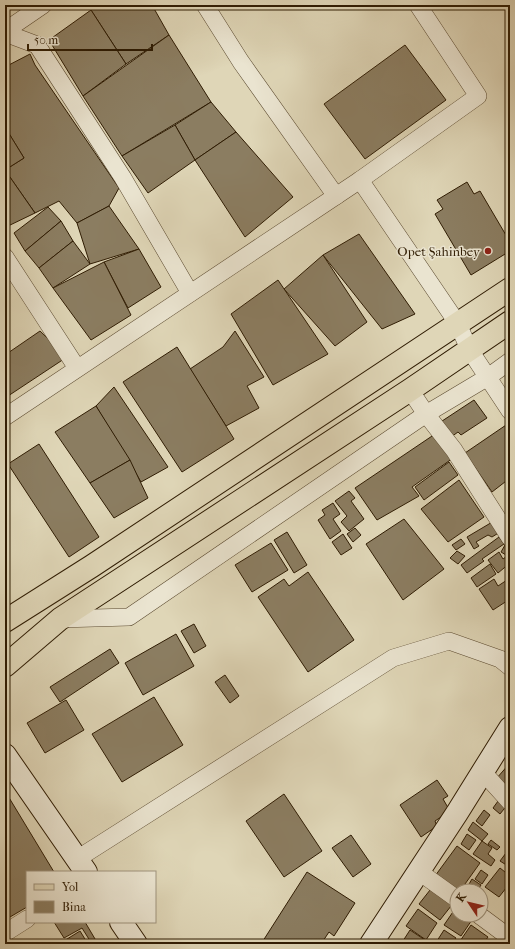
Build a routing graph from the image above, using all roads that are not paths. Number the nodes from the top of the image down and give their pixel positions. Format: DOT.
graph roads {
  1 [pos="43,5"];
  2 [pos="205,5"];
  3 [pos="418,5"];
  4 [pos="5,32"];
  5 [pos="360,180"];
  6 [pos="336,196"];
  7 [pos="5,257"];
  8 [pos="510,289"];
  9 [pos="190,293"];
  10 [pos="510,322"];
  11 [pos="458,324"];
  12 [pos="470,349"];
  13 [pos="510,361"];
  14 [pos="77,368"];
  15 [pos="488,377"];
  16 [pos="410,390"];
  17 [pos="510,411"];
  18 [pos="426,414"];
  19 [pos="5,417"];
  20 [pos="510,538"];
  21 [pos="60,619"];
  22 [pos="5,621"];
  23 [pos="5,666"];
  24 [pos="510,667"];
  25 [pos="510,728"];
  26 [pos="5,755"];
  27 [pos="482,771"];
  28 [pos="510,802"];
  29 [pos="82,866"];
  30 [pos="418,871"];
  31 [pos="449,893"];
  32 [pos="26,920"];
  33 [pos="489,922"];
  34 [pos="122,923"];
  35 [pos="5,933"];
  36 [pos="510,938"];
  37 [pos="136,944"];
  38 [pos="371,944"];
  1 -- 4 [label="street"];
  2 -- 6 [label="street"];
  3 -- 5 [label="street"];
  4 -- 9 [label="street"];
  5 -- 6 [label="street"];
  5 -- 11 [label="street"];
  6 -- 9 [label="street"];
  7 -- 14 [label="street"];
  8 -- 11 [label="main road"];
  9 -- 14 [label="street"];
  10 -- 12 [label="main road"];
  11 -- 12 [label="street"];
  11 -- 22 [label="main road"];
  12 -- 15 [label="street"];
  12 -- 16 [label="main road"];
  13 -- 15 [label="street"];
  14 -- 19 [label="street"];
  15 -- 17 [label="street"];
  15 -- 18 [label="street"];
  16 -- 18 [label="street"];
  16 -- 21 [label="main road"];
  18 -- 20 [label="street"];
  18 -- 21 [label="street"];
  21 -- 23 [label="main road"];
  24 -- 29 [label="street"];
  25 -- 27 [label="street"];
  26 -- 29 [label="street"];
  27 -- 28 [label="street"];
  27 -- 30 [label="street"];
  30 -- 31 [label="street"];
  30 -- 38 [label="street"];
  32 -- 35 [label="street"];
  33 -- 36 [label="street"];
  34 -- 37 [label="street"];
}
